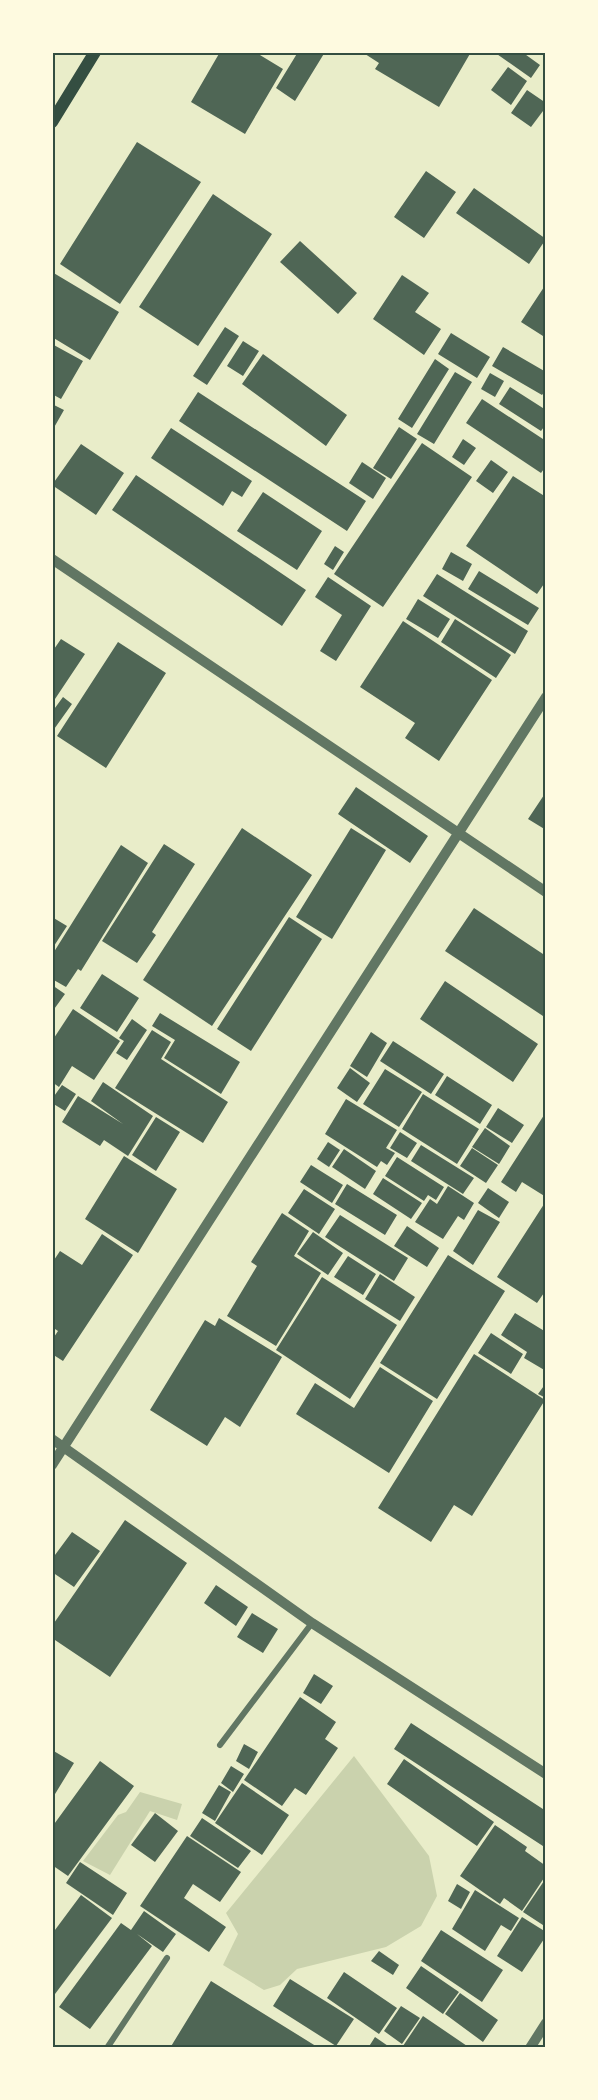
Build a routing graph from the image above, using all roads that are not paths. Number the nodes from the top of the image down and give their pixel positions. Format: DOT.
graph roads {
  1 [pos="95,52"];
  2 [pos="52,122"];
  3 [pos="52,559"];
  4 [pos="546,698"];
  5 [pos="457,833"];
  6 [pos="546,892"];
  7 [pos="52,1439"];
  8 [pos="65,1447"];
  9 [pos="52,1466"];
  10 [pos="312,1623"];
  11 [pos="220,1745"];
  12 [pos="546,1773"];
  13 [pos="167,1958"];
  14 [pos="546,2024"];
  15 [pos="107,2048"];
  16 [pos="530,2048"];
  1 -- 2 [label="main road"];
  3 -- 5 [label="street"];
  4 -- 5 [label="street"];
  5 -- 6 [label="street"];
  5 -- 8 [label="street"];
  7 -- 8 [label="street"];
  8 -- 9 [label="street"];
  8 -- 10 [label="street"];
  10 -- 11 [label="street"];
  10 -- 12 [label="street"];
  13 -- 15 [label="street"];
  14 -- 16 [label="street"];
}
